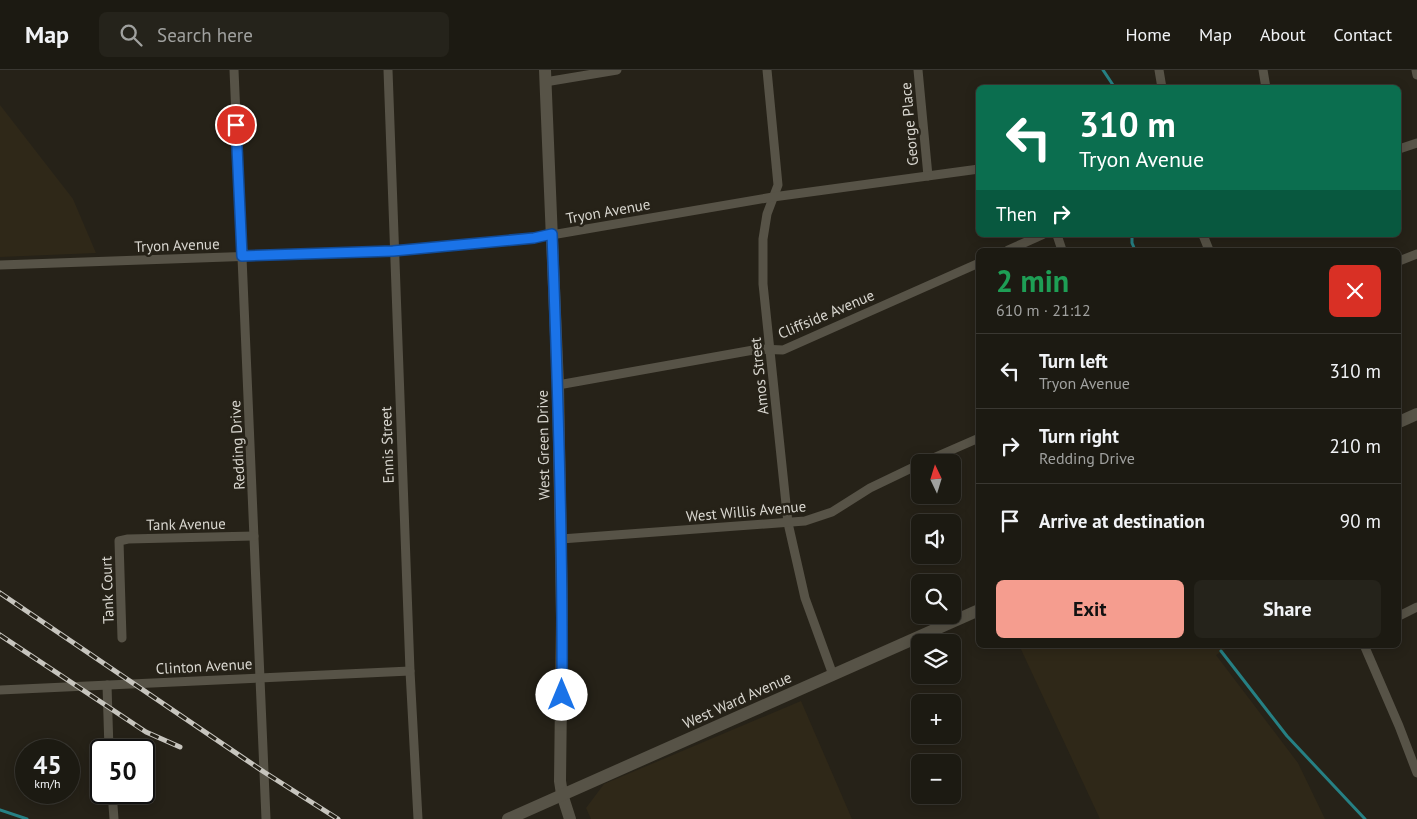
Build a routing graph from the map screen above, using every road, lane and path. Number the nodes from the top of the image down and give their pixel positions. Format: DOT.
graph roads {
  1 [pos="234,70"];
  2 [pos="388,70"];
  3 [pos="617,70"];
  4 [pos="767,70"];
  5 [pos="918,70"];
  6 [pos="1159,70"];
  7 [pos="1263,70"];
  8 [pos="1416,70"];
  9 [pos="1417,75"];
  10 [pos="545,76"];
  11 [pos="1162,85"];
  12 [pos="1266,85"];
  13 [pos="1417,143"];
  14 [pos="1401,148"];
  15 [pos="976,169"];
  16 [pos="928,176"];
  17 [pos="773,197"];
  18 [pos="552,234"];
  19 [pos="1037,237"];
  20 [pos="1013,248"];
  21 [pos="393,251"];
  22 [pos="1417,254"];
  23 [pos="242,256"];
  24 [pos="1401,260"];
  25 [pos="976,264"];
  26 [pos="0,265"];
  27 [pos="770,349"];
  28 [pos="558,385"];
  29 [pos="1417,414"];
  30 [pos="1401,421"];
  31 [pos="976,439"];
  32 [pos="942,454"];
  33 [pos="911,468"];
  34 [pos="788,523"];
  35 [pos="254,536"];
  36 [pos="561,539"];
  37 [pos="119,541"];
  38 [pos="1417,607"];
  39 [pos="976,611"];
  40 [pos="1401,615"];
  41 [pos="122,638"];
  42 [pos="1365,648"];
  43 [pos="410,671"];
  44 [pos="834,675"];
  45 [pos="260,677"];
  46 [pos="107,685"];
  47 [pos="0,690"];
  48 [pos="109,739"];
  49 [pos="1417,773"];
  50 [pos="562,794"];
  51 [pos="113,804"];
  52 [pos="114,819"];
  53 [pos="266,819"];
  54 [pos="418,819"];
  55 [pos="508,819"];
  56 [pos="570,819"];
  1 -- 23 [label="street, Redding Drive"];
  2 -- 21 [label="street, Ennis Street"];
  3 -- 10 [label="street"];
  4 -- 17 [label="street, Amos Street"];
  5 -- 16 [label="street, George Place"];
  6 -- 11 [label="street"];
  7 -- 12 [label="street"];
  8 -- 9 [label="street"];
  10 -- 18 [label="main road, West Green Drive"];
  13 -- 14 [label="street"];
  15 -- 16 [label="street, Tryon Avenue"];
  16 -- 17 [label="street, Tryon Avenue"];
  17 -- 18 [label="street, Tryon Avenue"];
  17 -- 27 [label="street, Amos Street"];
  18 -- 21 [label="street, Tryon Avenue"];
  18 -- 28 [label="main road, West Green Drive"];
  19 -- 20 [label="street"];
  21 -- 23 [label="street, Tryon Avenue"];
  21 -- 43 [label="street, Ennis Street"];
  22 -- 24 [label="street"];
  23 -- 26 [label="street, Tryon Avenue"];
  23 -- 35 [label="street, Redding Drive"];
  25 -- 27 [label="street, Cliffside Avenue"];
  27 -- 28 [label="street, Cliffside Avenue"];
  27 -- 34 [label="street, Amos Street"];
  28 -- 36 [label="main road, West Green Drive"];
  29 -- 30 [label="main road"];
  31 -- 32 [label="street"];
  33 -- 34 [label="street, West Willis Avenue"];
  34 -- 36 [label="street, West Willis Avenue"];
  34 -- 44 [label="street, Amos Street"];
  35 -- 37 [label="street, Tank Avenue"];
  35 -- 45 [label="street, Redding Drive"];
  36 -- 50 [label="main road, West Green Drive"];
  37 -- 41 [label="street, Tank Court"];
  38 -- 40 [label="street"];
  39 -- 44 [label="main road, West Ward Avenue"];
  42 -- 49 [label="street"];
  43 -- 45 [label="street, Clinton Avenue"];
  43 -- 54 [label="street, Ennis Street"];
  44 -- 50 [label="main road, West Ward Avenue"];
  45 -- 46 [label="street, Clinton Avenue"];
  45 -- 53 [label="street, Redding Drive"];
  46 -- 47 [label="street, Clinton Avenue"];
  46 -- 48 [label="street"];
  50 -- 55 [label="main road, West Ward Avenue"];
  50 -- 56 [label="main road, West Green Drive"];
  51 -- 52 [label="street"];
}
